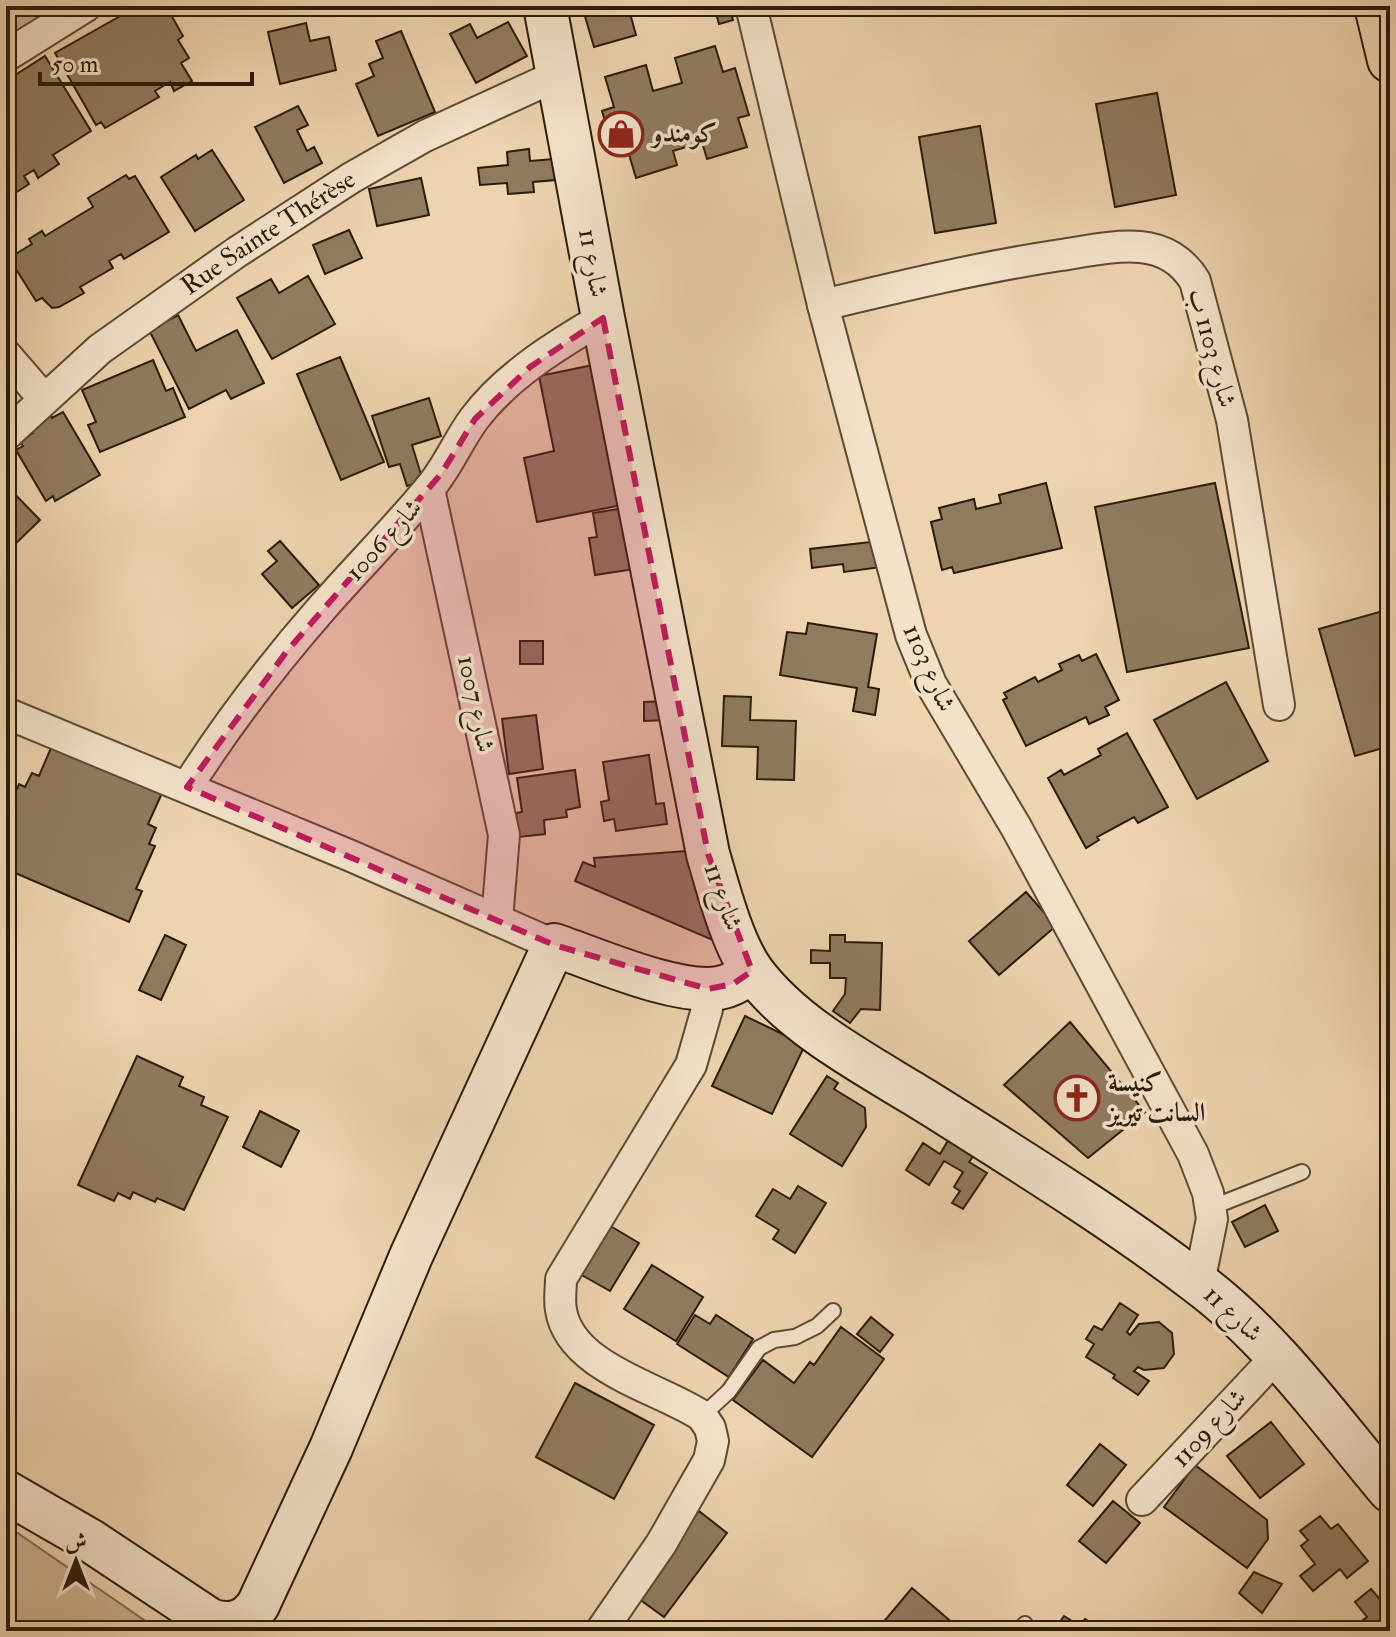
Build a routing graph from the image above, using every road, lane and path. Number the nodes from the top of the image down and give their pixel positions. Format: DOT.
graph roads {
  1 [pos="86,6"];
  2 [pos="545,6"];
  3 [pos="751,6"];
  4 [pos="1377,6"];
  5 [pos="6,56"];
  6 [pos="1390,60"];
  7 [pos="558,75"];
  8 [pos="823,305"];
  9 [pos="603,318"];
  10 [pos="6,355"];
  11 [pos="44,399"];
  12 [pos="6,435"];
  13 [pos="429,489"];
  14 [pos="1279,705"];
  15 [pos="16,716"];
  16 [pos="187,787"];
  17 [pos="497,920"];
  18 [pos="554,945"];
  19 [pos="752,971"];
  20 [pos="708,989"];
  21 [pos="1302,1172"];
  22 [pos="1210,1208"];
  23 [pos="1199,1283"];
  24 [pos="833,1311"];
  25 [pos="1276,1357"];
  26 [pos="702,1416"];
  27 [pos="1390,1491"];
  28 [pos="6,1492"];
  29 [pos="1142,1500"];
  30 [pos="241,1620"];
  31 [pos="601,1631"];
  1 -- 5 [label="street"];
  2 -- 7 [label="street, شارع 11"];
  3 -- 8 [label="street, شارع 1103"];
  4 -- 6 [label="highway"];
  7 -- 9 [label="street, شارع 11"];
  7 -- 11 [label="street, Rue Sainte Thérèse"];
  8 -- 14 [label="street, شارع 1103 ب"];
  8 -- 22 [label="street, شارع 1103"];
  9 -- 13 [label="street, شارع 1006"];
  9 -- 19 [label="street, شارع 11"];
  10 -- 11 [label="street"];
  11 -- 12 [label="street, Rue Sainte Thérèse"];
  13 -- 16 [label="street, شارع 1006"];
  13 -- 17 [label="street, شارع 1007"];
  15 -- 16 [label="street"];
  16 -- 17 [label="street"];
  17 -- 18 [label="street"];
  18 -- 20 [label="street"];
  18 -- 30 [label="street"];
  19 -- 20 [label="street"];
  19 -- 23 [label="street, شارع 11"];
  20 -- 26 [label="street"];
  21 -- 22 [label="lane"];
  22 -- 23 [label="street, شارع 1103"];
  23 -- 25 [label="street, شارع 11"];
  24 -- 26 [label="lane"];
  25 -- 27 [label="street, شارع 11"];
  25 -- 29 [label="street, شارع 1109"];
  26 -- 31 [label="street"];
  28 -- 30 [label="street"];
}
